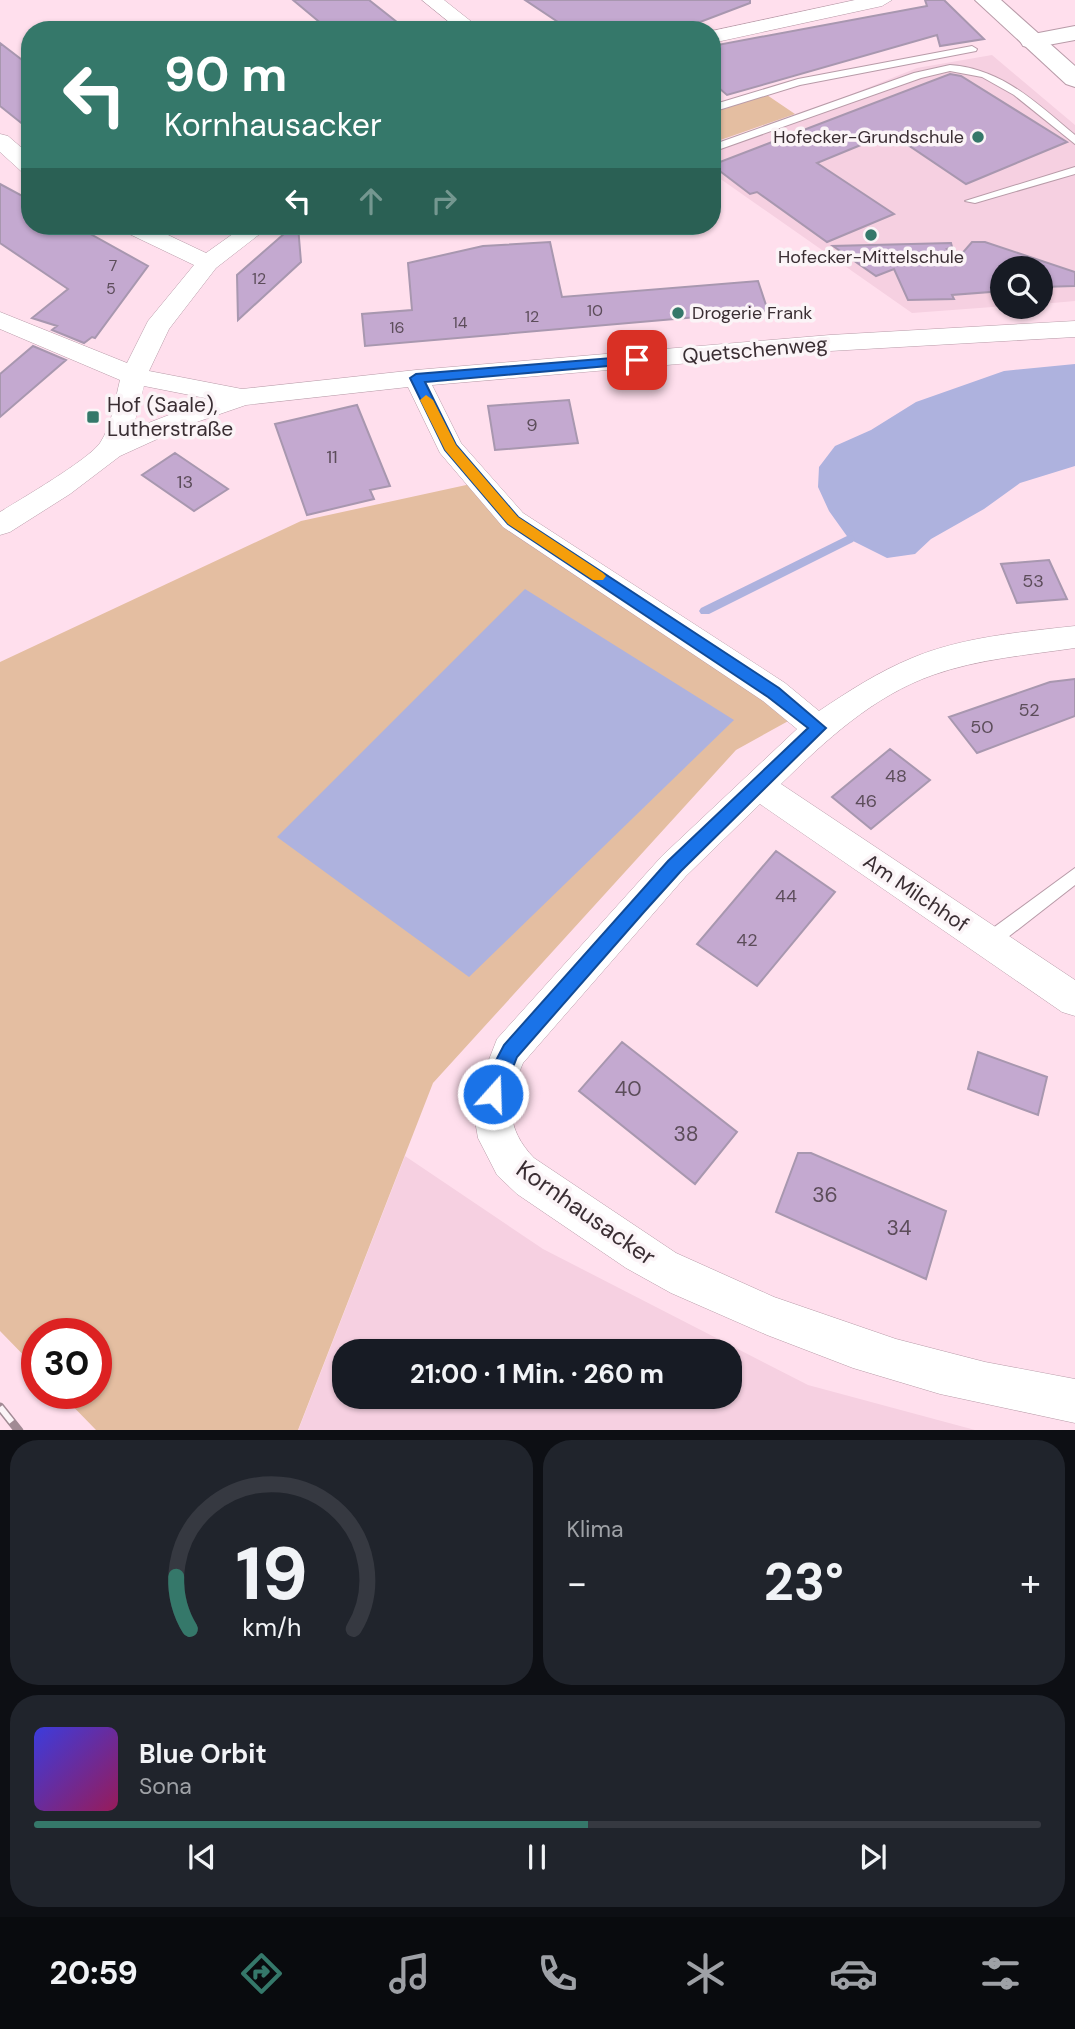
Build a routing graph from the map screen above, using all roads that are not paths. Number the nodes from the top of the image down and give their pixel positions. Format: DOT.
graph roads {
  1 [pos="432,0"];
  2 [pos="882,0"];
  3 [pos="987,0"];
  4 [pos="1003,0"];
  5 [pos="460,21"];
  6 [pos="1075,33"];
  7 [pos="721,35"];
  8 [pos="1040,39"];
  9 [pos="972,49"];
  10 [pos="1075,61"];
  11 [pos="1075,79"];
  12 [pos="721,106"];
  13 [pos="0,141"];
  14 [pos="1075,141"];
  15 [pos="721,146"];
  16 [pos="21,159"];
  17 [pos="1075,170"];
  18 [pos="971,201"];
  19 [pos="150,235"];
  20 [pos="247,235"];
  21 [pos="208,263"];
  22 [pos="0,320"];
  23 [pos="1075,329"];
  24 [pos="134,376"];
  25 [pos="416,378"];
  26 [pos="243,397"];
  27 [pos="110,450"];
  28 [pos="0,525"];
  29 [pos="1075,637"];
  30 [pos="818,728"];
  31 [pos="757,785"];
  32 [pos="1075,875"];
  33 [pos="988,942"];
  34 [pos="1075,1000"];
  35 [pos="1075,1401"];
  1 -- 5 [label="street"];
  2 -- 7 [label="street"];
  3 -- 8 [label="main road"];
  4 -- 8 [label="main road"];
  6 -- 8 [label="main road"];
  8 -- 10 [label="main road"];
  8 -- 11 [label="main road"];
  9 -- 12 [label="lane"];
  13 -- 16 [label="street"];
  14 -- 15 [label="lane"];
  17 -- 18 [label="lane"];
  19 -- 21 [label="street"];
  20 -- 21 [label="street"];
  21 -- 24 [label="street"];
  22 -- 24 [label="street"];
  23 -- 25 [label="street, Quetschenweg"];
  24 -- 26 [label="street"];
  24 -- 27 [label="street"];
  25 -- 26 [label="street, Quetschenweg"];
  25 -- 30 [label="street"];
  26 -- 27 [label="street, Quetschenweg"];
  27 -- 28 [label="street, Quetschenweg"];
  29 -- 30 [label="street, Kornhausacker"];
  30 -- 31 [label="street, Kornhausacker"];
  31 -- 33 [label="street, Am Milchhof"];
  31 -- 35 [label="street, Kornhausacker"];
  32 -- 33 [label="lane"];
  33 -- 34 [label="street, Am Milchhof"];
}
